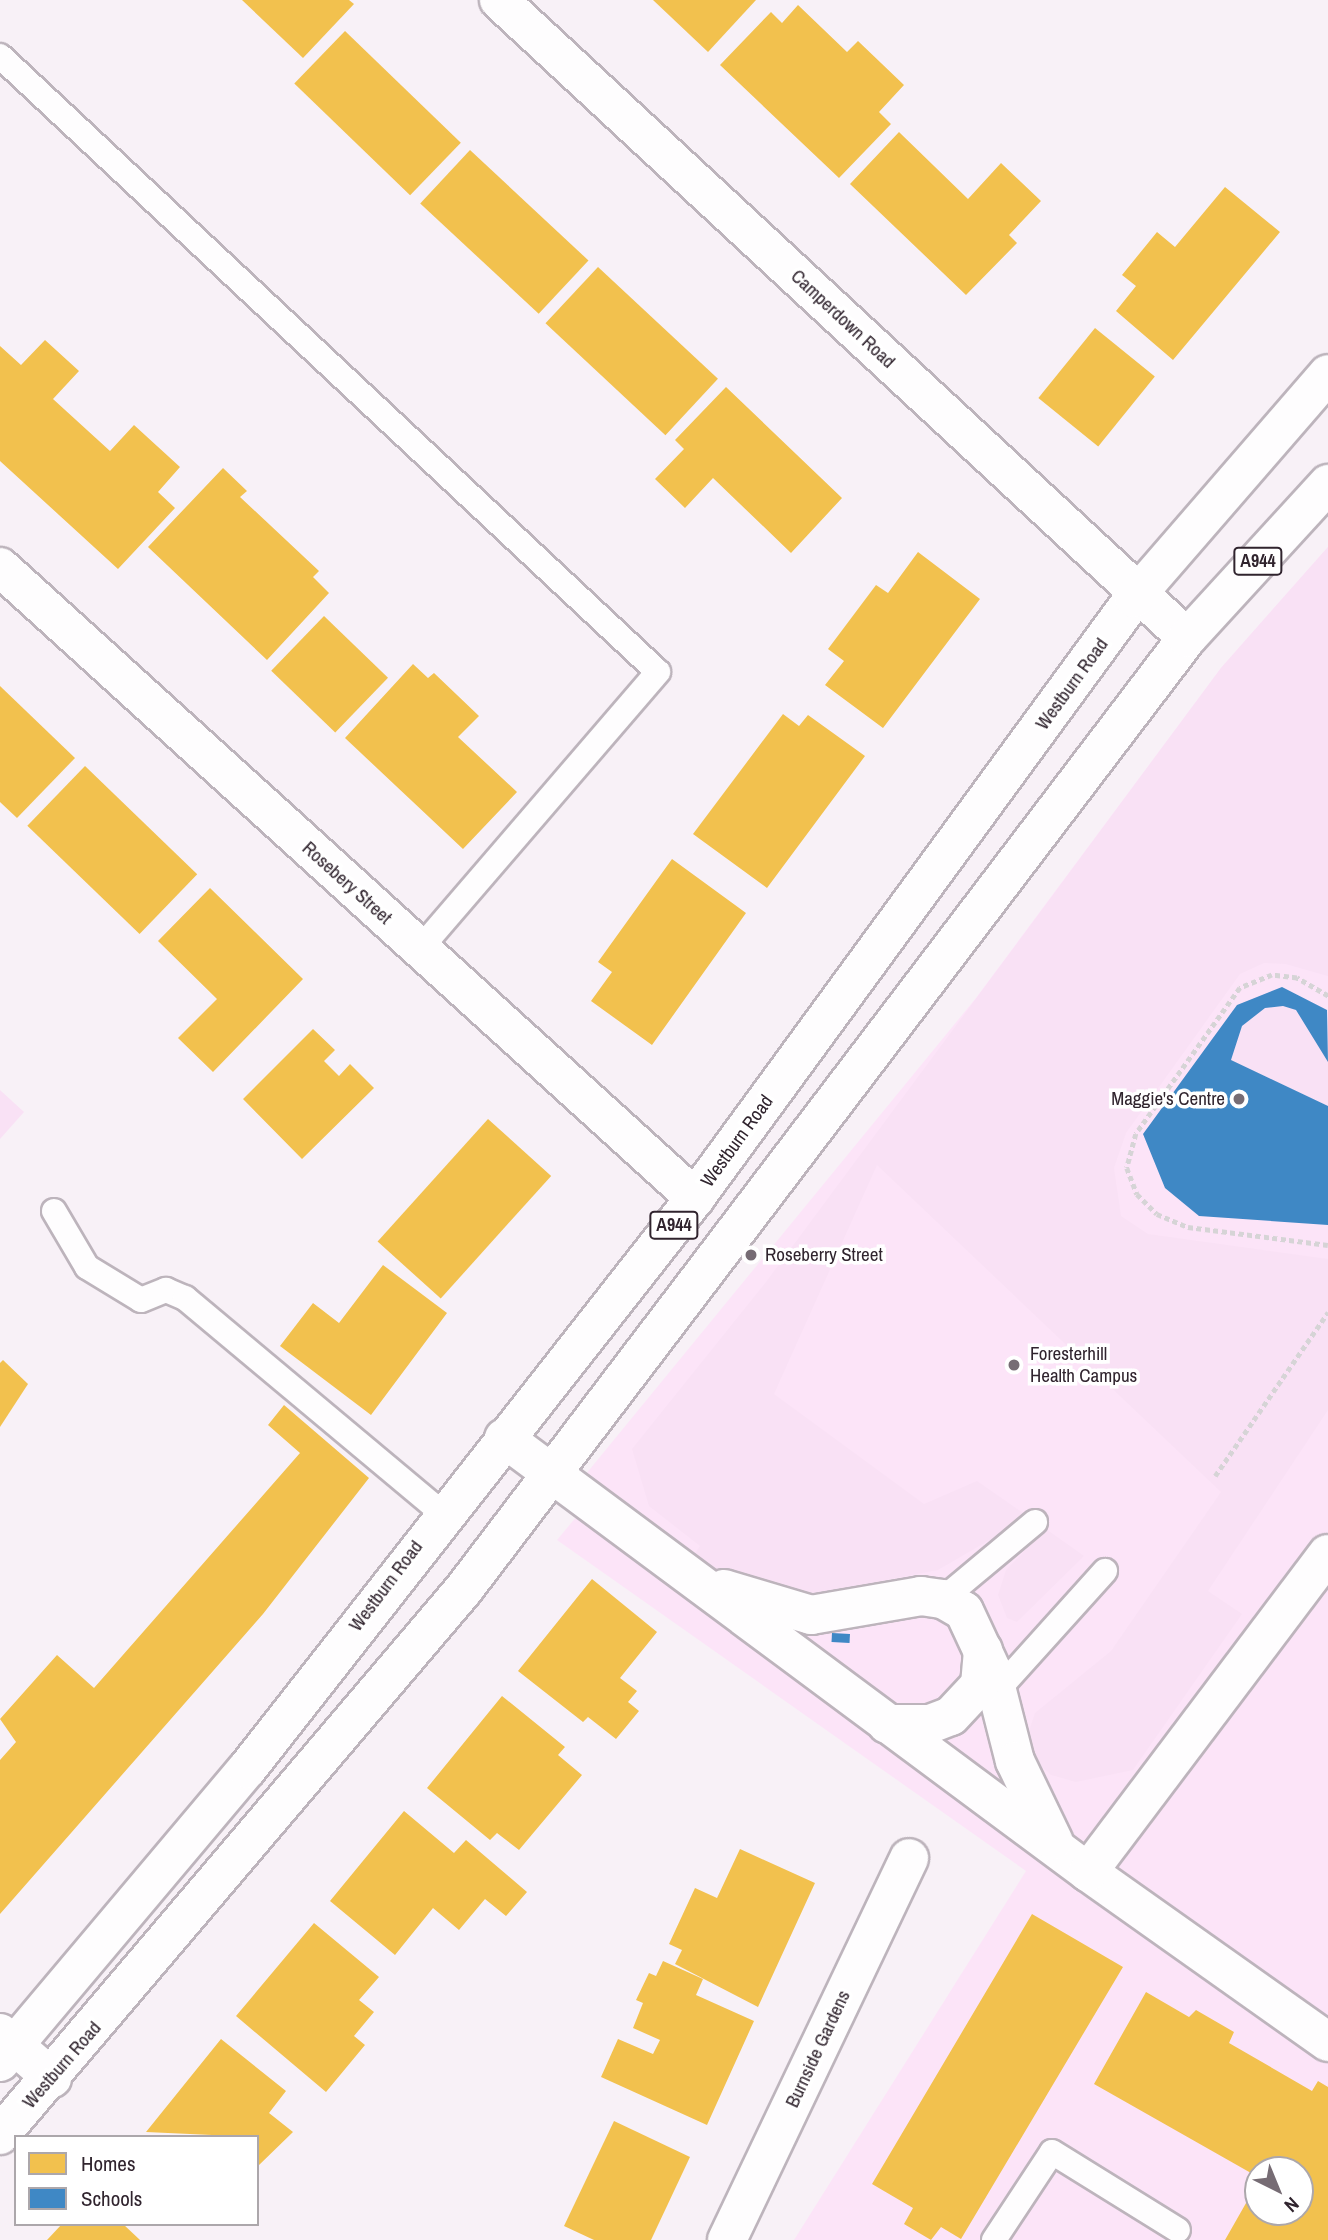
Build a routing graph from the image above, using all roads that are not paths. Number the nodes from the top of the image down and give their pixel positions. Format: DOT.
graph roads {
  1 [pos="499,0"];
  2 [pos="0,56"];
  3 [pos="1328,374"];
  4 [pos="1328,484"];
  5 [pos="0,567"];
  6 [pos="1139,593"];
  7 [pos="1188,638"];
  8 [pos="420,949"];
  9 [pos="695,1198"];
  10 [pos="54,1211"];
  11 [pos="504,1438"];
  12 [pos="549,1475"];
  13 [pos="442,1513"];
  14 [pos="1035,1521"];
  15 [pos="1328,1554"];
  16 [pos="676,1568"];
  17 [pos="1105,1571"];
  18 [pos="943,1598"];
  19 [pos="982,1645"];
  20 [pos="996,1692"];
  21 [pos="887,1724"];
  22 [pos="1057,1848"];
  23 [pos="909,1858"];
  24 [pos="1088,1872"];
  25 [pos="1328,2042"];
  26 [pos="5,2047"];
  27 [pos="51,2078"];
  28 [pos="0,2135"];
  29 [pos="1178,2230"];
  30 [pos="727,2240"];
  31 [pos="994,2240"];
  1 -- 6 [label="street, Camperdown Road"];
  2 -- 8 [label="lane"];
  3 -- 6 [label="street, Westburn Road / A944"];
  4 -- 7 [label="street, Westburn Road / A944"];
  5 -- 8 [label="street, Rosebery Street"];
  6 -- 7 [label="street, Camperdown Road"];
  6 -- 9 [label="street, Westburn Road / A944"];
  7 -- 12 [label="street, Westburn Road / A944"];
  8 -- 9 [label="street, Rosebery Street"];
  9 -- 11 [label="street, Westburn Road / A944"];
  10 -- 13 [label="lane"];
  11 -- 12 [label="street"];
  11 -- 13 [label="street, Westburn Road / A944"];
  12 -- 16 [label="street"];
  12 -- 27 [label="street, Westburn Road / A944"];
  13 -- 26 [label="street, Westburn Road / A944"];
  14 -- 18 [label="lane"];
  15 -- 24 [label="street"];
  16 -- 18 [label="street"];
  16 -- 21 [label="street"];
  17 -- 20 [label="lane"];
  18 -- 19 [label="street"];
  19 -- 20 [label="street"];
  19 -- 21 [label="street"];
  20 -- 22 [label="street"];
  21 -- 22 [label="street"];
  22 -- 24 [label="street"];
  23 -- 30 [label="street, Burnside Gardens"];
  24 -- 25 [label="street"];
  26 -- 27 [label="street"];
  27 -- 28 [label="street, Westburn Road / A944"];
  29 -- 31 [label="lane"];
}
